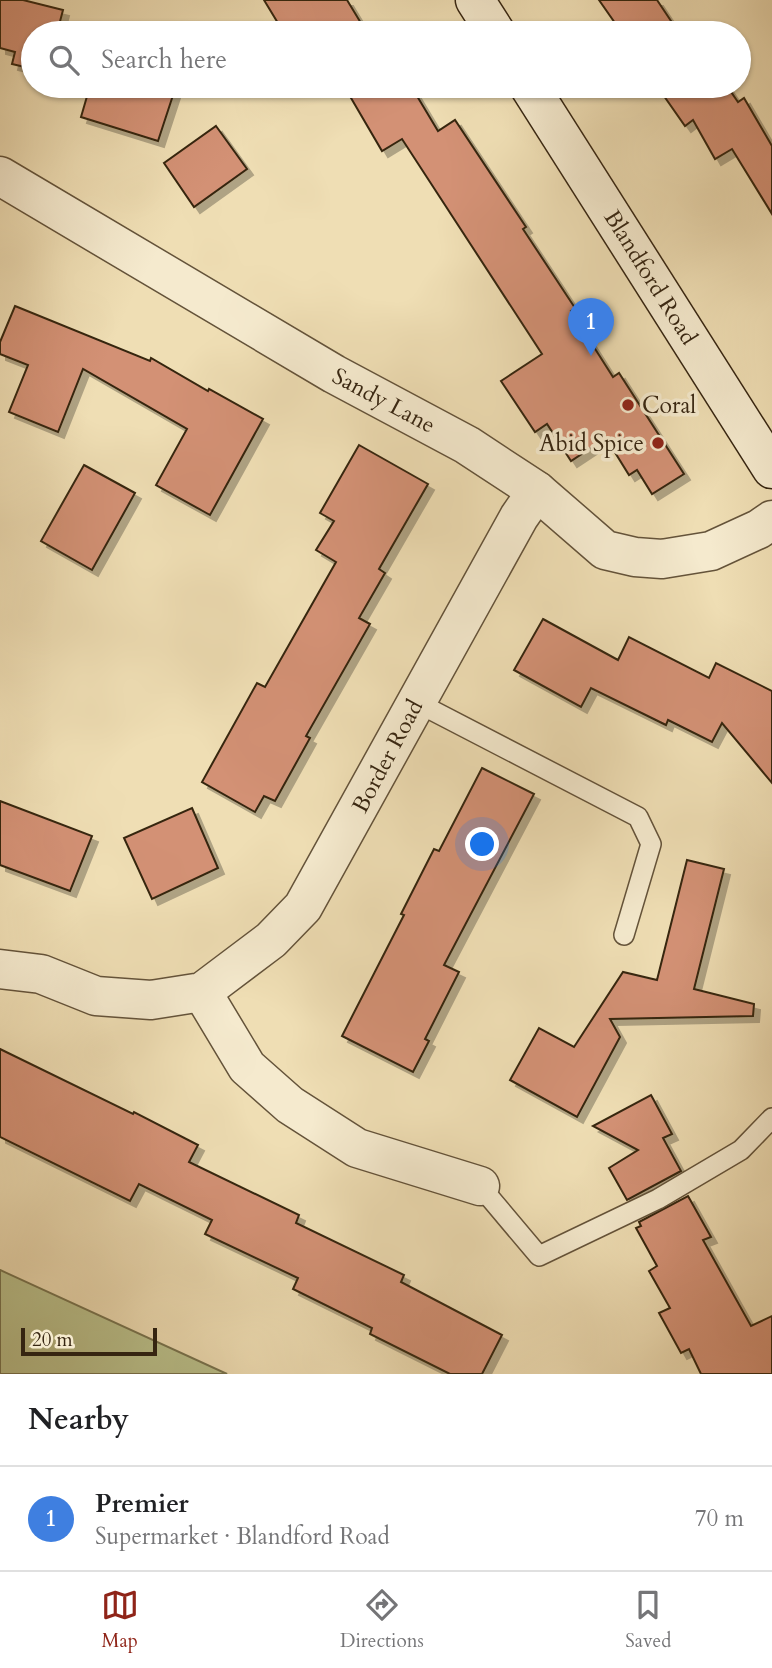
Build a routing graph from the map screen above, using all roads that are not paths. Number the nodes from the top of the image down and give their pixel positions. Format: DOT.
graph roads {
  1 [pos="475,0"];
  2 [pos="488,21"];
  3 [pos="537,98"];
  4 [pos="0,176"];
  5 [pos="772,469"];
  6 [pos="537,491"];
  7 [pos="772,520"];
  8 [pos="416,702"];
  9 [pos="624,935"];
  10 [pos="0,969"];
  11 [pos="202,992"];
  12 [pos="772,1118"];
  13 [pos="480,1186"];
  1 -- 2 [label="street"];
  3 -- 5 [label="street, Blandford Road"];
  4 -- 6 [label="street, Sandy Lane"];
  6 -- 7 [label="street, Sandy Lane"];
  6 -- 8 [label="street, Border Road"];
  8 -- 9 [label="lane"];
  8 -- 11 [label="street, Border Road"];
  10 -- 11 [label="street, Border Road"];
  11 -- 13 [label="street"];
  12 -- 13 [label="lane"];
}
